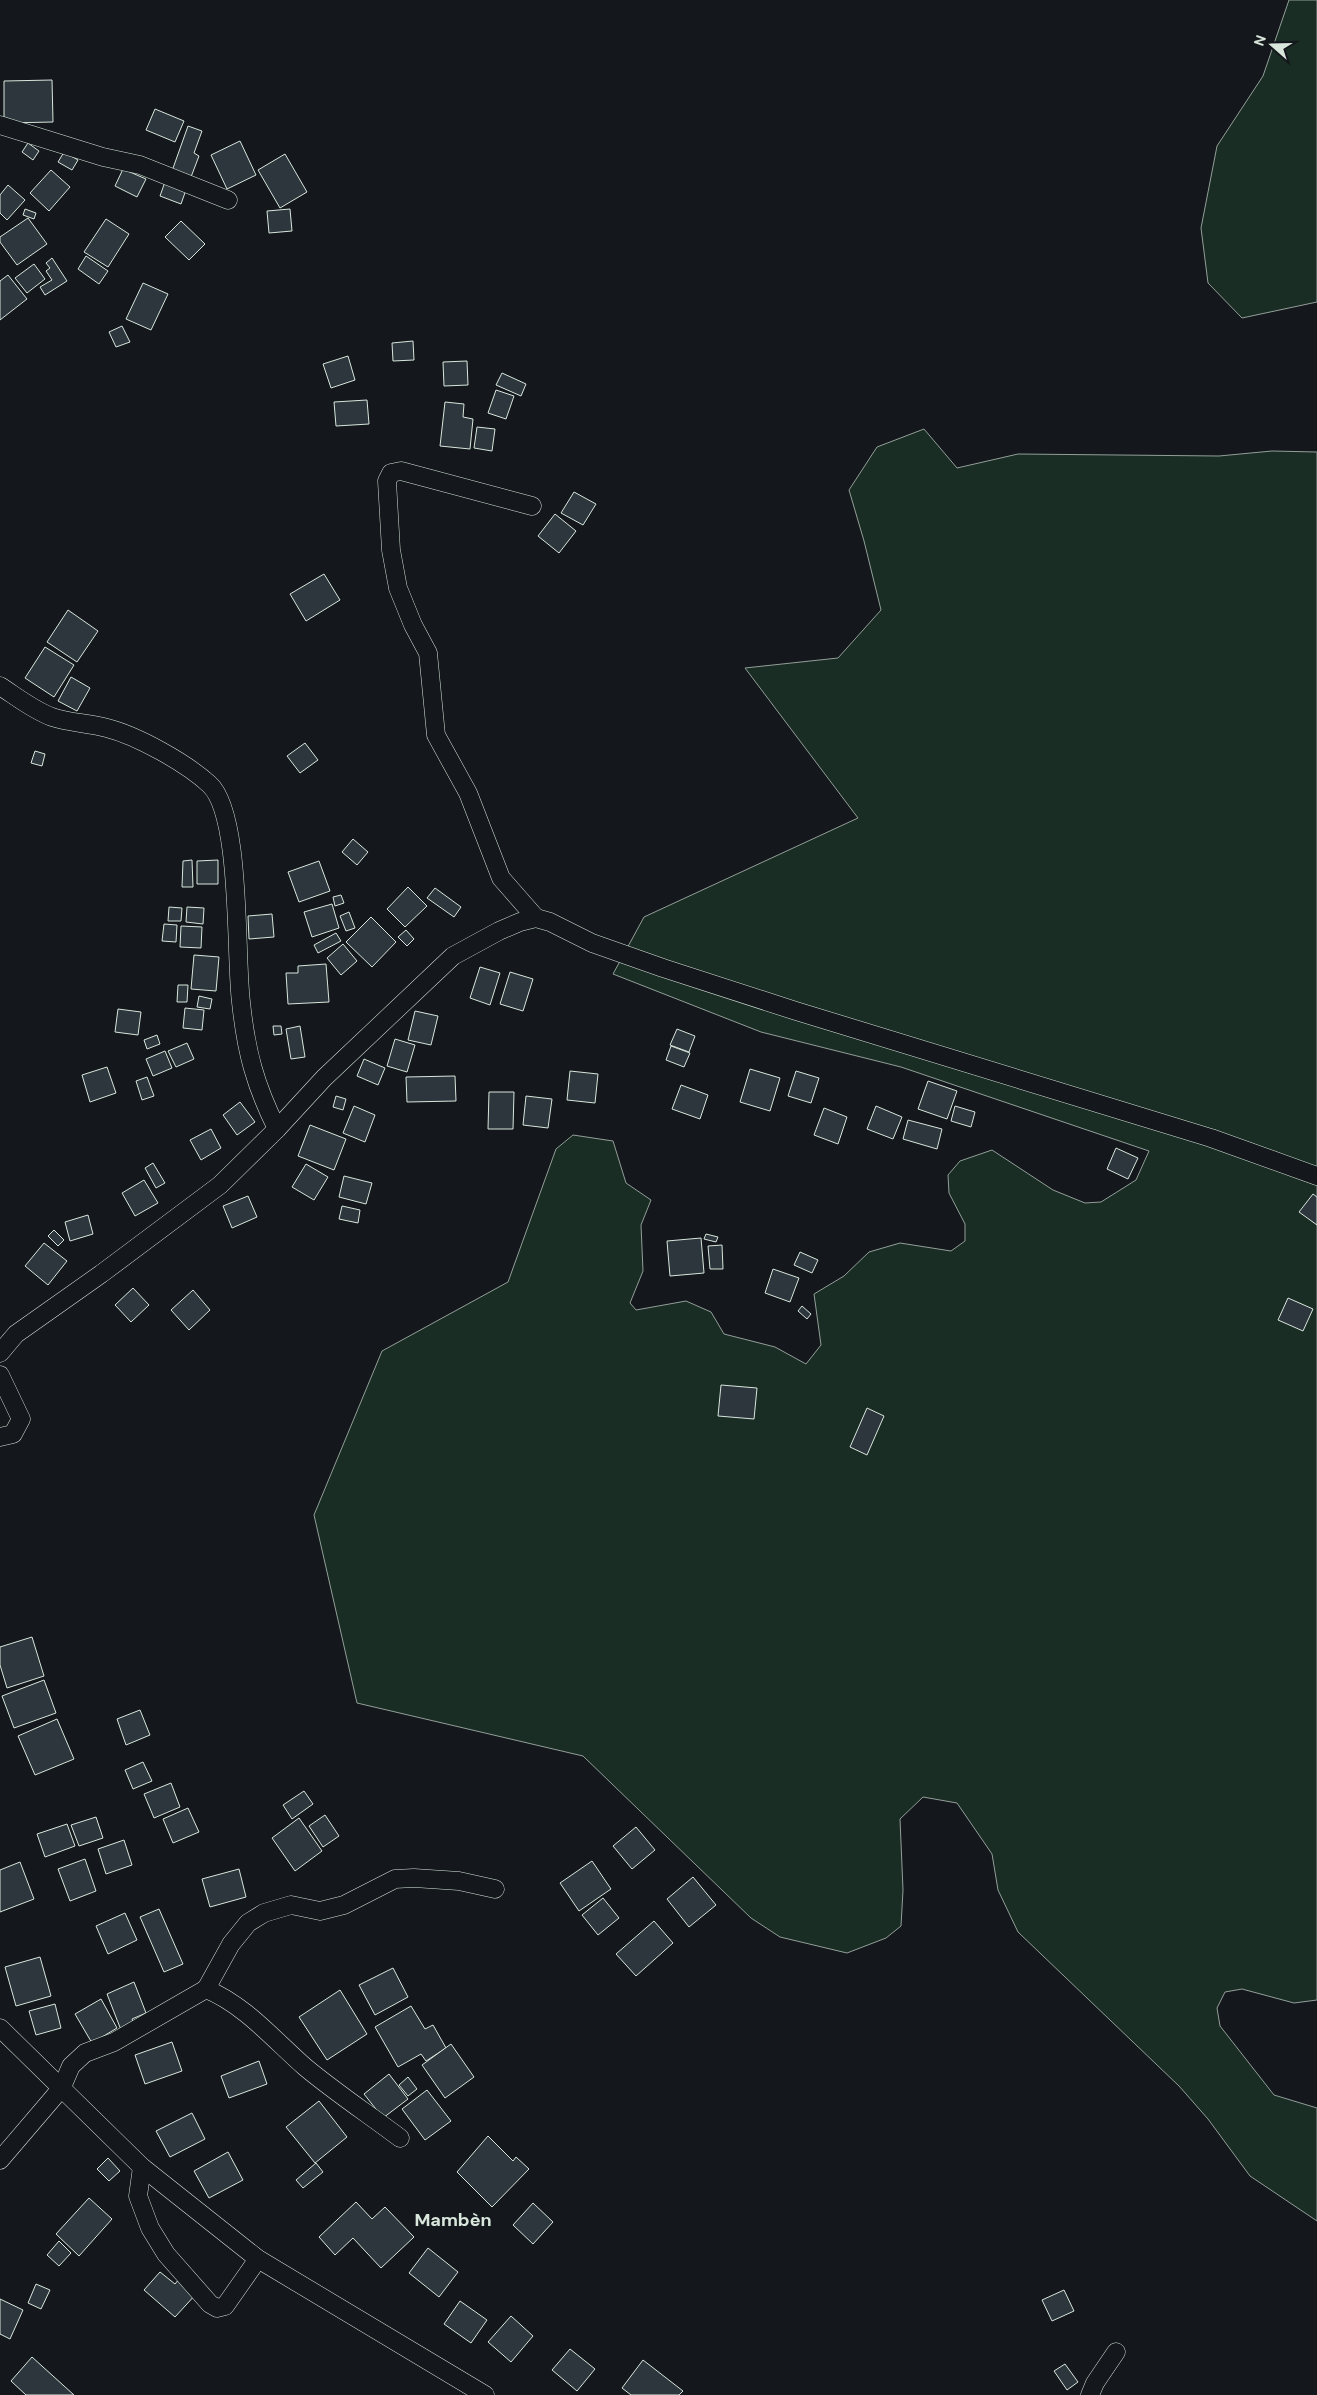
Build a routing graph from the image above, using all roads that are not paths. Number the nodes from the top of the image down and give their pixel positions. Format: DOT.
graph roads {
  1 [pos="0,125"];
  2 [pos="228,200"];
  3 [pos="532,506"];
  4 [pos="0,686"];
  5 [pos="536,918"];
  6 [pos="277,1129"];
  7 [pos="1317,1176"];
  8 [pos="0,1353"];
  9 [pos="0,1375"];
  10 [pos="0,1437"];
  11 [pos="495,1889"];
  12 [pos="206,1988"];
  13 [pos="0,2028"];
  14 [pos="62,2087"];
  15 [pos="400,2138"];
  16 [pos="0,2160"];
  17 [pos="142,2167"];
  18 [pos="258,2260"];
  19 [pos="1116,2352"];
  20 [pos="485,2395"];
  21 [pos="1090,2395"];
  1 -- 2 [label="street"];
  3 -- 5 [label="street"];
  4 -- 6 [label="street"];
  5 -- 6 [label="street"];
  5 -- 7 [label="street"];
  6 -- 8 [label="street"];
  9 -- 10 [label="street"];
  11 -- 12 [label="street"];
  12 -- 14 [label="street"];
  12 -- 15 [label="street"];
  13 -- 14 [label="street"];
  14 -- 16 [label="street"];
  14 -- 17 [label="street"];
  17 -- 18 [label="street"];
  17 -- 18 [label="street"];
  18 -- 20 [label="street"];
  19 -- 21 [label="street"];
}
